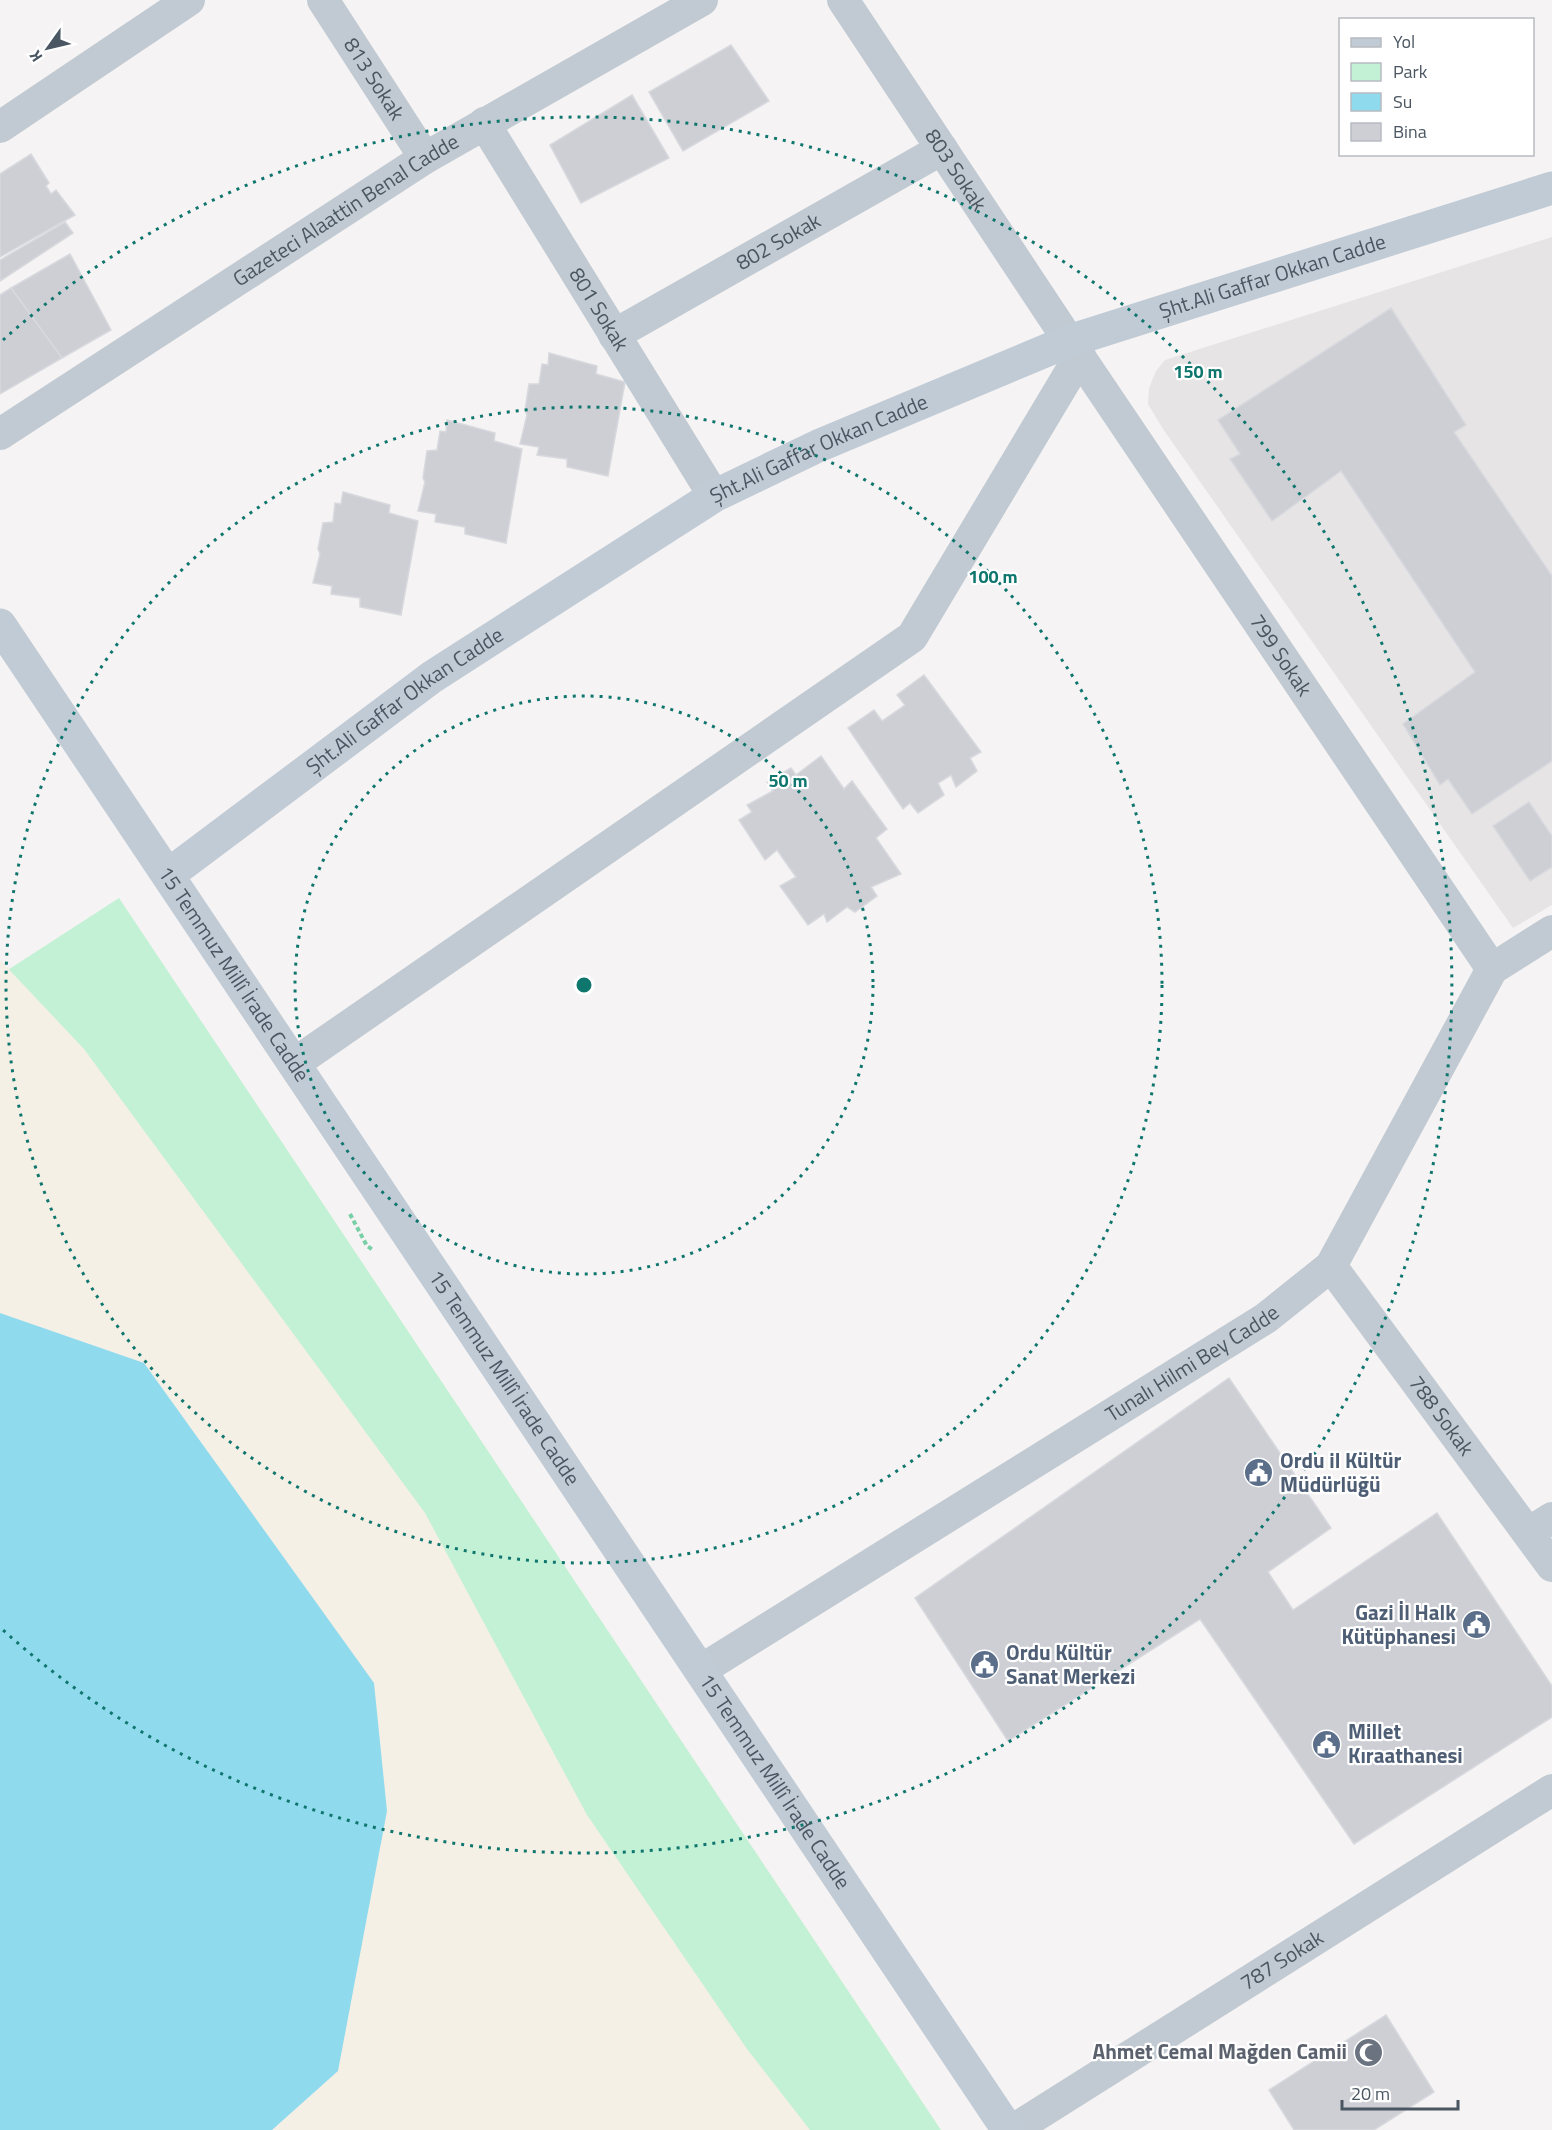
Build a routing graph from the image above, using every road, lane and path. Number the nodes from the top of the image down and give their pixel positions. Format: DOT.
graph roads {
  1 [pos="189,0"];
  2 [pos="323,0"];
  3 [pos="702,0"];
  4 [pos="843,0"];
  5 [pos="484,123"];
  6 [pos="0,128"];
  7 [pos="942,150"];
  8 [pos="425,158"];
  9 [pos="1552,188"];
  10 [pos="614,335"];
  11 [pos="1074,349"];
  12 [pos="0,434"];
  13 [pos="714,496"];
  14 [pos="0,625"];
  15 [pos="168,874"];
  16 [pos="1552,931"];
  17 [pos="1492,969"];
  18 [pos="295,1063"];
  19 [pos="1330,1266"];
  20 [pos="1540,1526"];
  21 [pos="1552,1566"];
  22 [pos="702,1670"];
  23 [pos="1552,1790"];
  24 [pos="1010,2130"];
  1 -- 6 [label="street"];
  2 -- 8 [label="street, 813 Sokak"];
  3 -- 5 [label="street, Gazeteci Alaattin Benal Cadde"];
  4 -- 7 [label="street, 803 Sokak"];
  5 -- 8 [label="street, Gazeteci Alaattin Benal Cadde"];
  5 -- 10 [label="street, 801 Sokak"];
  7 -- 10 [label="street, 802 Sokak"];
  7 -- 11 [label="street, 803 Sokak"];
  8 -- 12 [label="street, Gazeteci Alaattin Benal Cadde"];
  9 -- 11 [label="main road, Şht.Ali Gaffar Okkan Cadde"];
  10 -- 13 [label="street, 801 Sokak"];
  11 -- 13 [label="main road, Şht.Ali Gaffar Okkan Cadde"];
  11 -- 17 [label="street, 799 Sokak"];
  11 -- 18 [label="street"];
  13 -- 15 [label="main road, Şht.Ali Gaffar Okkan Cadde"];
  14 -- 15 [label="main road, 15 Temmuz Millî İrade Cadde"];
  15 -- 18 [label="main road, 15 Temmuz Millî İrade Cadde"];
  16 -- 17 [label="street, Tunalı Hilmi Bey Cadde"];
  17 -- 19 [label="street, Tunalı Hilmi Bey Cadde"];
  18 -- 22 [label="main road, 15 Temmuz Millî İrade Cadde"];
  19 -- 20 [label="street, 788 Sokak"];
  19 -- 22 [label="street, Tunalı Hilmi Bey Cadde"];
  20 -- 21 [label="street, 788 Sokak"];
  22 -- 24 [label="main road, 15 Temmuz Millî İrade Cadde"];
  23 -- 24 [label="street, 787 Sokak"];
}
